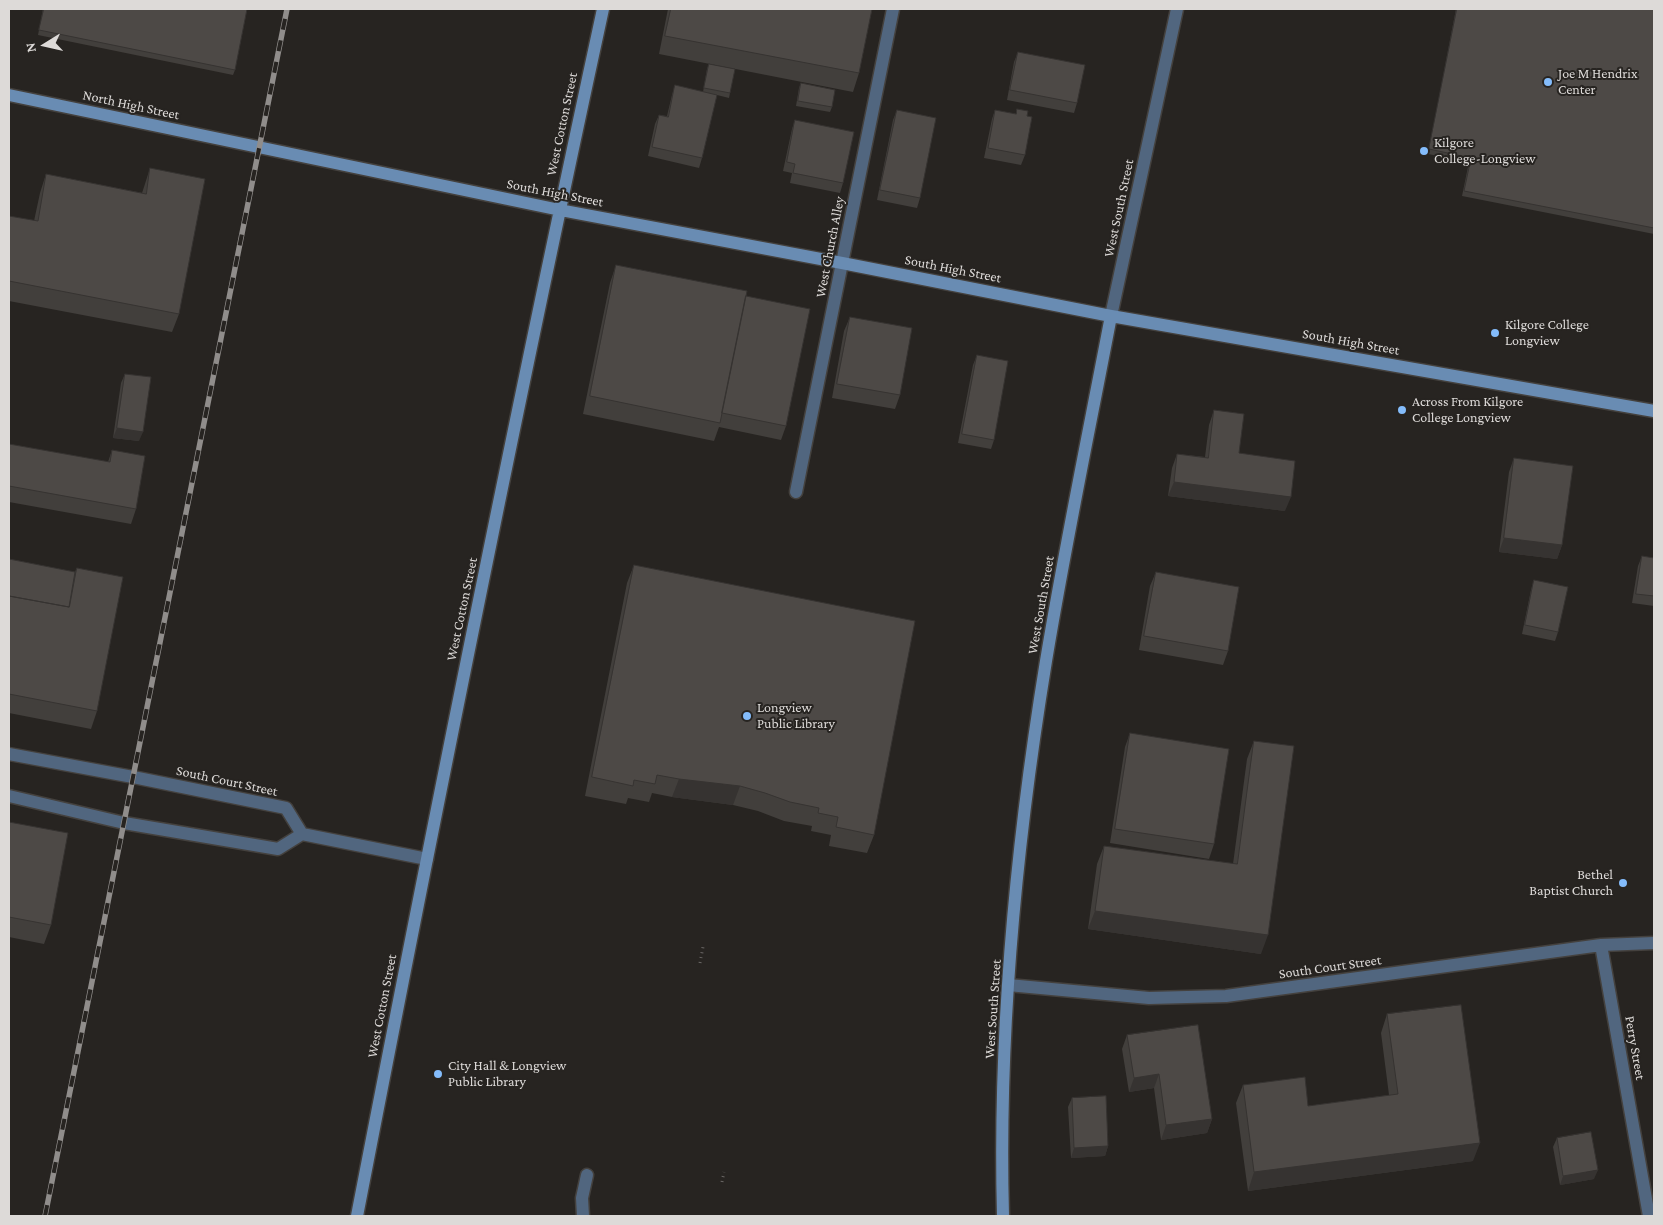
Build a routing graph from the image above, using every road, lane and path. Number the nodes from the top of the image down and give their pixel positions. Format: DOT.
graph roads {
  1 [pos="603,9"];
  2 [pos="893,9"];
  3 [pos="1177,9"];
  4 [pos="9,95"];
  5 [pos="248,144"];
  6 [pos="560,210"];
  7 [pos="842,262"];
  8 [pos="1111,316"];
  9 [pos="1654,411"];
  10 [pos="796,492"];
  11 [pos="9,754"];
  12 [pos="9,796"];
  13 [pos="302,834"];
  14 [pos="427,859"];
  15 [pos="1654,943"];
  16 [pos="1601,945"];
  17 [pos="703,947"];
  18 [pos="700,964"];
  19 [pos="1008,985"];
  20 [pos="724,1172"];
  21 [pos="587,1175"];
  22 [pos="722,1182"];
  23 [pos="357,1216"];
  24 [pos="584,1216"];
  25 [pos="1002,1216"];
  26 [pos="1649,1216"];
  1 -- 6 [label="main road, West Cotton Street"];
  2 -- 7 [label="street, West Church Alley"];
  3 -- 8 [label="street, West South Street"];
  4 -- 5 [label="main road, North High Street"];
  5 -- 6 [label="main road, South High Street"];
  6 -- 7 [label="main road, South High Street"];
  6 -- 14 [label="main road, West Cotton Street"];
  7 -- 8 [label="main road, South High Street"];
  7 -- 10 [label="street, West Church Alley"];
  8 -- 9 [label="main road, South High Street"];
  8 -- 19 [label="main road, West South Street"];
  11 -- 13 [label="street, South Court Street"];
  12 -- 13 [label="street"];
  13 -- 14 [label="street"];
  14 -- 23 [label="main road, West Cotton Street"];
  15 -- 16 [label="street, South Court Street"];
  16 -- 19 [label="street, South Court Street"];
  16 -- 26 [label="street, Perry Street"];
  17 -- 18 [label="path"];
  19 -- 25 [label="main road, West South Street"];
  20 -- 22 [label="path"];
  21 -- 24 [label="street"];
}
